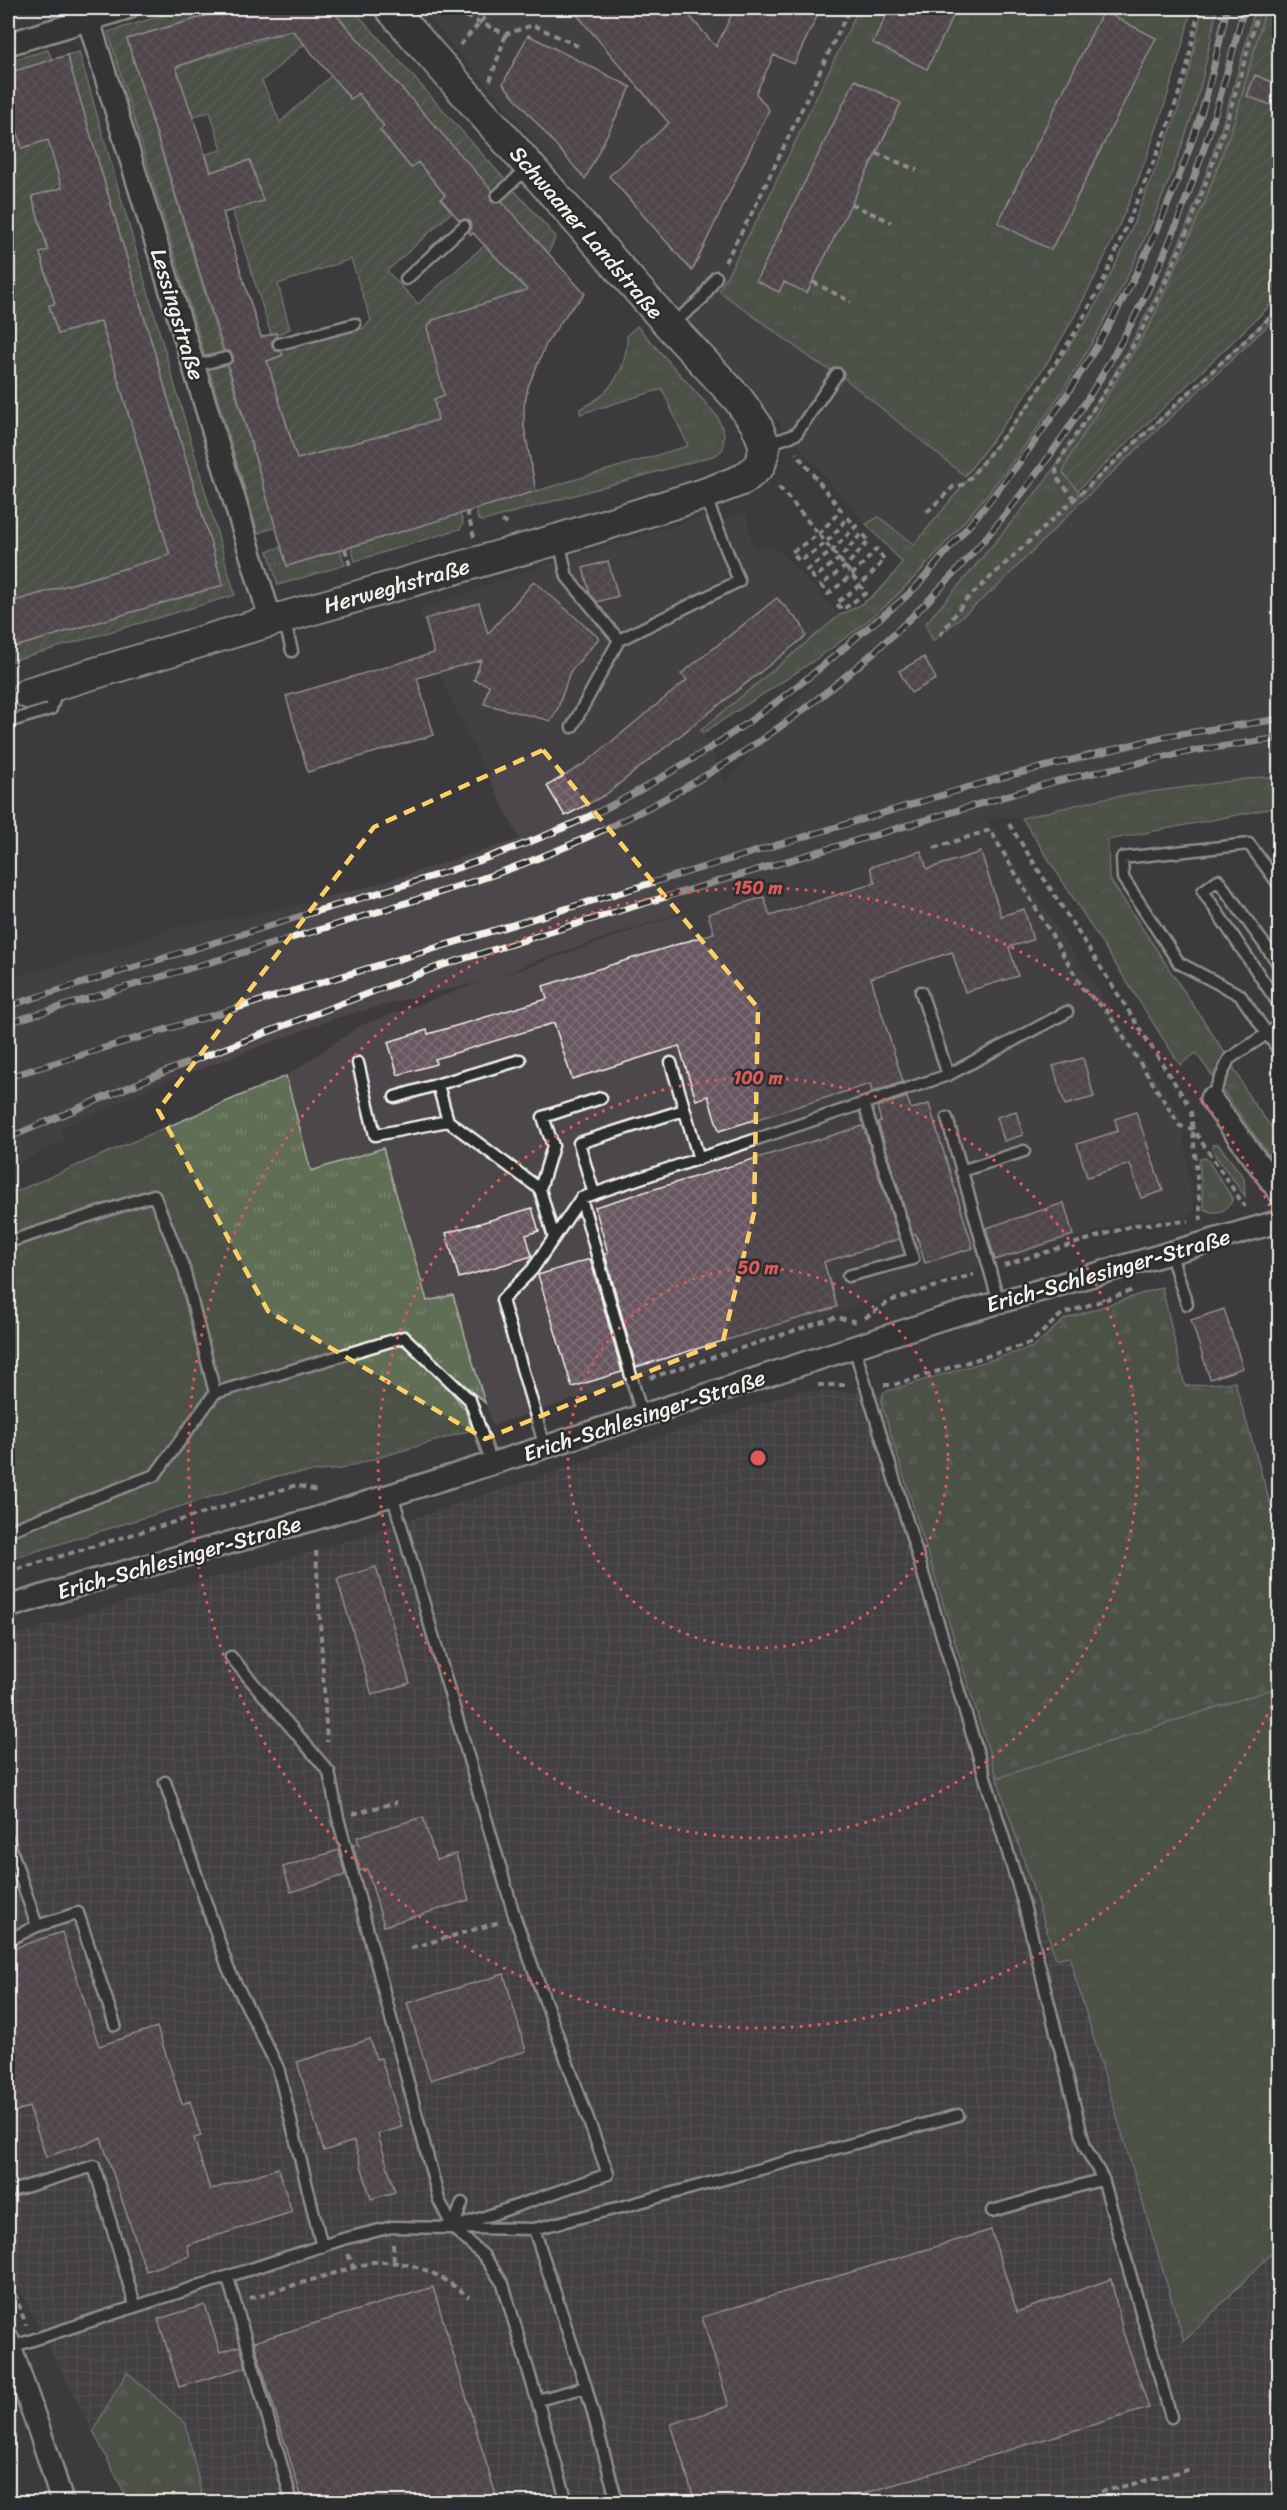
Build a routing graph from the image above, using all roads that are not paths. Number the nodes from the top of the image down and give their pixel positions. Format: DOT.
graph roads {
  1 [pos="127,8"];
  2 [pos="390,8"];
  3 [pos="87,13"];
  4 [pos="8,44"];
  5 [pos="530,166"];
  6 [pos="497,196"];
  7 [pos="464,226"];
  8 [pos="716,278"];
  9 [pos="406,279"];
  10 [pos="355,324"];
  11 [pos="670,326"];
  12 [pos="279,344"];
  13 [pos="226,358"];
  14 [pos="194,366"];
  15 [pos="837,374"];
  16 [pos="768,466"];
  17 [pos="704,494"];
  18 [pos="558,538"];
  19 [pos="277,619"];
  20 [pos="619,640"];
  21 [pos="292,651"];
  22 [pos="59,684"];
  23 [pos="28,693"];
  24 [pos="8,722"];
  25 [pos="572,727"];
  26 [pos="1280,886"];
  27 [pos="1280,966"];
  28 [pos="921,992"];
  29 [pos="1280,1006"];
  30 [pos="1067,1012"];
  31 [pos="1280,1025"];
  32 [pos="1267,1034"];
  33 [pos="1280,1052"];
  34 [pos="520,1060"];
  35 [pos="358,1063"];
  36 [pos="671,1063"];
  37 [pos="948,1075"];
  38 [pos="438,1084"];
  39 [pos="395,1097"];
  40 [pos="601,1098"];
  41 [pos="1211,1099"];
  42 [pos="864,1104"];
  43 [pos="684,1110"];
  44 [pos="946,1118"];
  45 [pos="448,1121"];
  46 [pos="1024,1151"];
  47 [pos="699,1159"];
  48 [pos="961,1171"];
  49 [pos="540,1189"];
  50 [pos="1280,1193"];
  51 [pos="594,1194"];
  52 [pos="580,1198"];
  53 [pos="1280,1221"];
  54 [pos="554,1238"];
  55 [pos="8,1242"];
  56 [pos="1170,1252"];
  57 [pos="848,1276"];
  58 [pos="999,1303"];
  59 [pos="1187,1304"];
  60 [pos="854,1347"];
  61 [pos="215,1393"];
  62 [pos="639,1406"];
  63 [pos="545,1447"];
  64 [pos="492,1464"];
  65 [pos="392,1494"];
  66 [pos="8,1531"];
  67 [pos="8,1607"];
  68 [pos="231,1657"];
  69 [pos="165,1782"];
  70 [pos="8,1840"];
  71 [pos="36,1926"];
  72 [pos="8,1940"];
  73 [pos="116,2025"];
  74 [pos="958,2115"];
  75 [pos="1103,2179"];
  76 [pos="8,2192"];
  77 [pos="462,2204"];
  78 [pos="992,2211"];
  79 [pos="453,2228"];
  80 [pos="534,2229"];
  81 [pos="322,2247"];
  82 [pos="228,2278"];
  83 [pos="135,2305"];
  84 [pos="8,2345"];
  85 [pos="586,2387"];
  86 [pos="538,2400"];
  87 [pos="1171,2417"];
  88 [pos="62,2502"];
  89 [pos="292,2502"];
  90 [pos="567,2502"];
  91 [pos="617,2502"];
  1 -- 3 [label="street"];
  2 -- 5 [label="street, Schwaaner Landstraße"];
  3 -- 4 [label="street"];
  3 -- 14 [label="street, Lessingstraße"];
  5 -- 6 [label="lane"];
  5 -- 11 [label="street, Schwaaner Landstraße"];
  7 -- 9 [label="lane"];
  8 -- 11 [label="lane"];
  10 -- 12 [label="lane"];
  11 -- 16 [label="street, Schwaaner Landstraße"];
  13 -- 14 [label="lane"];
  14 -- 19 [label="street, Lessingstraße"];
  15 -- 16 [label="lane"];
  16 -- 17 [label="street, Herweghstraße"];
  17 -- 18 [label="street, Herweghstraße"];
  17 -- 20 [label="lane"];
  18 -- 19 [label="street, Herweghstraße"];
  18 -- 20 [label="lane"];
  19 -- 21 [label="lane"];
  19 -- 22 [label="street, Herweghstraße"];
  20 -- 25 [label="lane"];
  22 -- 23 [label="street, Herweghstraße"];
  22 -- 24 [label="lane"];
  26 -- 32 [label="lane"];
  27 -- 29 [label="lane"];
  28 -- 37 [label="lane"];
  30 -- 37 [label="lane"];
  31 -- 32 [label="lane"];
  32 -- 33 [label="lane"];
  32 -- 41 [label="lane"];
  34 -- 38 [label="lane"];
  35 -- 45 [label="lane"];
  36 -- 43 [label="lane"];
  37 -- 42 [label="lane"];
  38 -- 39 [label="lane"];
  38 -- 45 [label="lane"];
  40 -- 49 [label="lane"];
  41 -- 50 [label="street"];
  42 -- 47 [label="lane"];
  42 -- 57 [label="lane"];
  43 -- 47 [label="lane"];
  43 -- 51 [label="lane"];
  44 -- 48 [label="lane"];
  45 -- 49 [label="lane"];
  46 -- 48 [label="lane"];
  47 -- 51 [label="lane"];
  48 -- 58 [label="lane"];
  49 -- 54 [label="lane"];
  51 -- 52 [label="lane"];
  52 -- 54 [label="lane"];
  52 -- 62 [label="lane"];
  53 -- 56 [label="street, Erich-Schlesinger-Straße"];
  54 -- 63 [label="lane"];
  55 -- 61 [label="lane"];
  56 -- 58 [label="street, Erich-Schlesinger-Straße"];
  56 -- 59 [label="lane"];
  58 -- 60 [label="street, Erich-Schlesinger-Straße"];
  60 -- 62 [label="street, Erich-Schlesinger-Straße"];
  60 -- 75 [label="lane"];
  61 -- 64 [label="lane"];
  61 -- 66 [label="lane"];
  62 -- 63 [label="street, Erich-Schlesinger-Straße"];
  63 -- 64 [label="street, Erich-Schlesinger-Straße"];
  64 -- 65 [label="street, Erich-Schlesinger-Straße"];
  65 -- 67 [label="street, Erich-Schlesinger-Straße"];
  65 -- 79 [label="lane"];
  68 -- 79 [label="lane"];
  69 -- 81 [label="lane"];
  70 -- 71 [label="lane"];
  71 -- 72 [label="lane"];
  71 -- 73 [label="lane"];
  74 -- 80 [label="lane"];
  75 -- 78 [label="lane"];
  75 -- 87 [label="lane"];
  76 -- 83 [label="lane"];
  77 -- 79 [label="lane"];
  79 -- 80 [label="lane"];
  79 -- 81 [label="lane"];
  79 -- 86 [label="lane"];
  80 -- 85 [label="lane"];
  81 -- 82 [label="lane"];
  82 -- 83 [label="lane"];
  82 -- 89 [label="lane"];
  83 -- 84 [label="lane"];
  84 -- 88 [label="street"];
  85 -- 86 [label="lane"];
  85 -- 91 [label="lane"];
  86 -- 90 [label="lane"];
}
